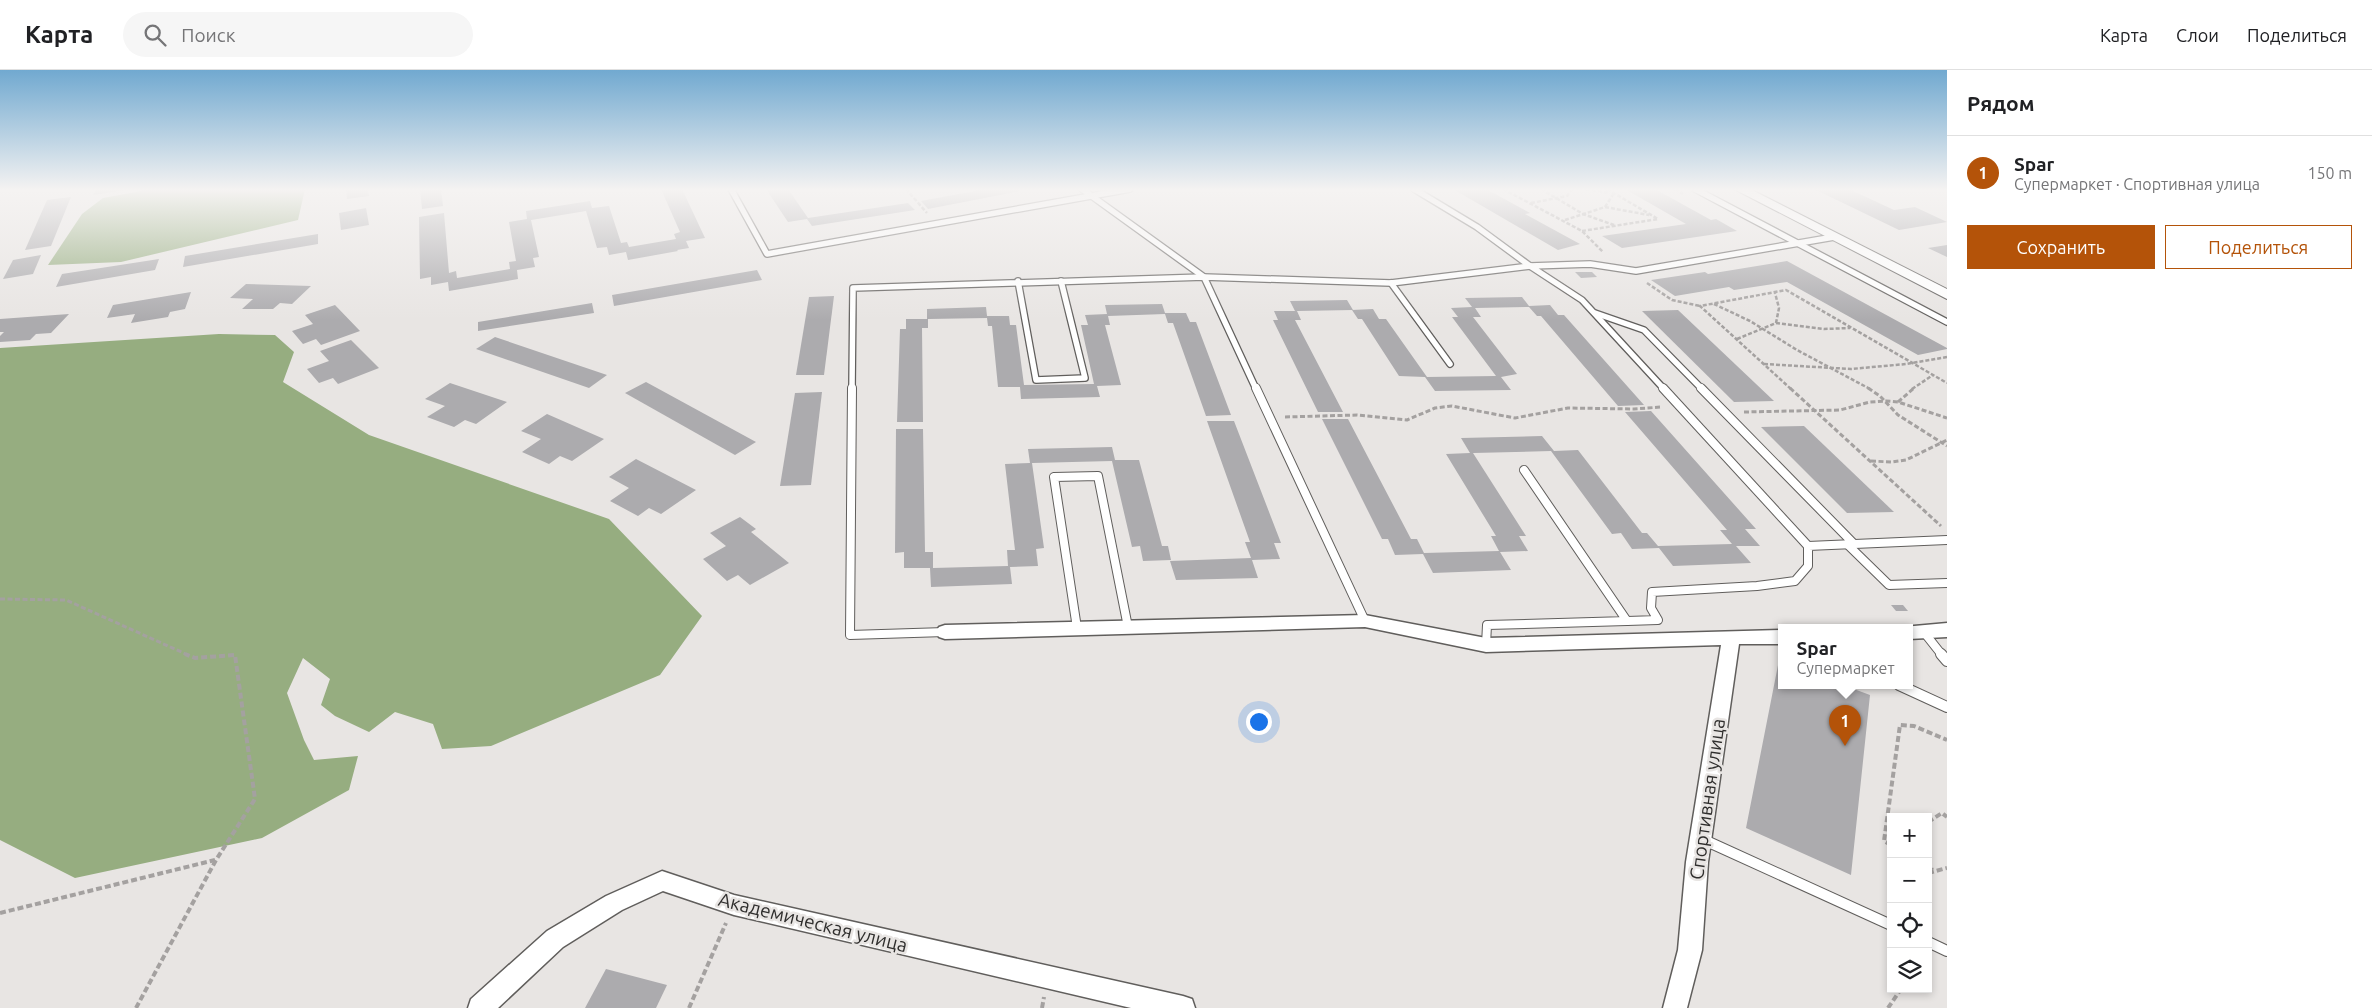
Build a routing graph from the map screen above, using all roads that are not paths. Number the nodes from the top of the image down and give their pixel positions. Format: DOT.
graph roads {
  1 [pos="755,233"];
  2 [pos="887,233"];
  3 [pos="1142,233"];
  4 [pos="1485,233"];
  5 [pos="1777,233"];
  6 [pos="1826,233"];
  7 [pos="1834,237"];
  8 [pos="1798,244"];
  9 [pos="1530,266"];
  10 [pos="1204,277"];
  11 [pos="1061,280"];
  12 [pos="1018,281"];
  13 [pos="1391,283"];
  14 [pos="1947,295"];
  15 [pos="1593,312"];
  16 [pos="1947,322"];
  17 [pos="1450,364"];
  18 [pos="1524,470"];
  19 [pos="1947,540"];
  20 [pos="1850,544"];
  21 [pos="1808,546"];
  22 [pos="1947,583"];
  23 [pos="1365,621"];
  24 [pos="1626,621"];
  25 [pos="1128,627"];
  26 [pos="1077,628"];
  27 [pos="1947,630"];
  28 [pos="945,632"];
  29 [pos="1916,632"];
  30 [pos="1778,637"];
  31 [pos="1731,638"];
  32 [pos="1486,645"];
  33 [pos="1947,661"];
  34 [pos="1909,689"];
  35 [pos="1947,706"];
  36 [pos="1701,838"];
  37 [pos="1887,923"];
  38 [pos="1932,944"];
  39 [pos="1947,951"];
  40 [pos="480,1008"];
  41 [pos="1183,1008"];
  42 [pos="1675,1008"];
  1 -- 2 [label="lane"];
  3 -- 10 [label="lane"];
  4 -- 9 [label="lane"];
  5 -- 8 [label="lane"];
  6 -- 7 [label="street"];
  7 -- 8 [label="lane"];
  7 -- 14 [label="street"];
  8 -- 9 [label="lane"];
  8 -- 16 [label="lane"];
  9 -- 13 [label="lane"];
  9 -- 15 [label="lane"];
  10 -- 11 [label="lane"];
  10 -- 13 [label="lane"];
  10 -- 23 [label="lane"];
  11 -- 12 [label="lane"];
  11 -- 12 [label="lane"];
  12 -- 28 [label="lane"];
  13 -- 17 [label="lane"];
  15 -- 20 [label="lane"];
  15 -- 21 [label="lane"];
  18 -- 24 [label="lane"];
  19 -- 20 [label="lane"];
  20 -- 21 [label="lane"];
  20 -- 22 [label="lane"];
  21 -- 24 [label="lane"];
  23 -- 25 [label="street"];
  23 -- 32 [label="street"];
  24 -- 32 [label="lane"];
  25 -- 26 [label="street"];
  25 -- 26 [label="lane"];
  26 -- 28 [label="street"];
  27 -- 29 [label="street"];
  29 -- 33 [label="lane"];
  30 -- 31 [label="street"];
  31 -- 32 [label="street"];
  31 -- 36 [label="street, Спортивная улица"];
  34 -- 35 [label="lane"];
  36 -- 37 [label="lane"];
  36 -- 42 [label="street, Спортивная улица"];
  38 -- 39 [label="lane"];
  40 -- 41 [label="street, Академическая улица"];
}
